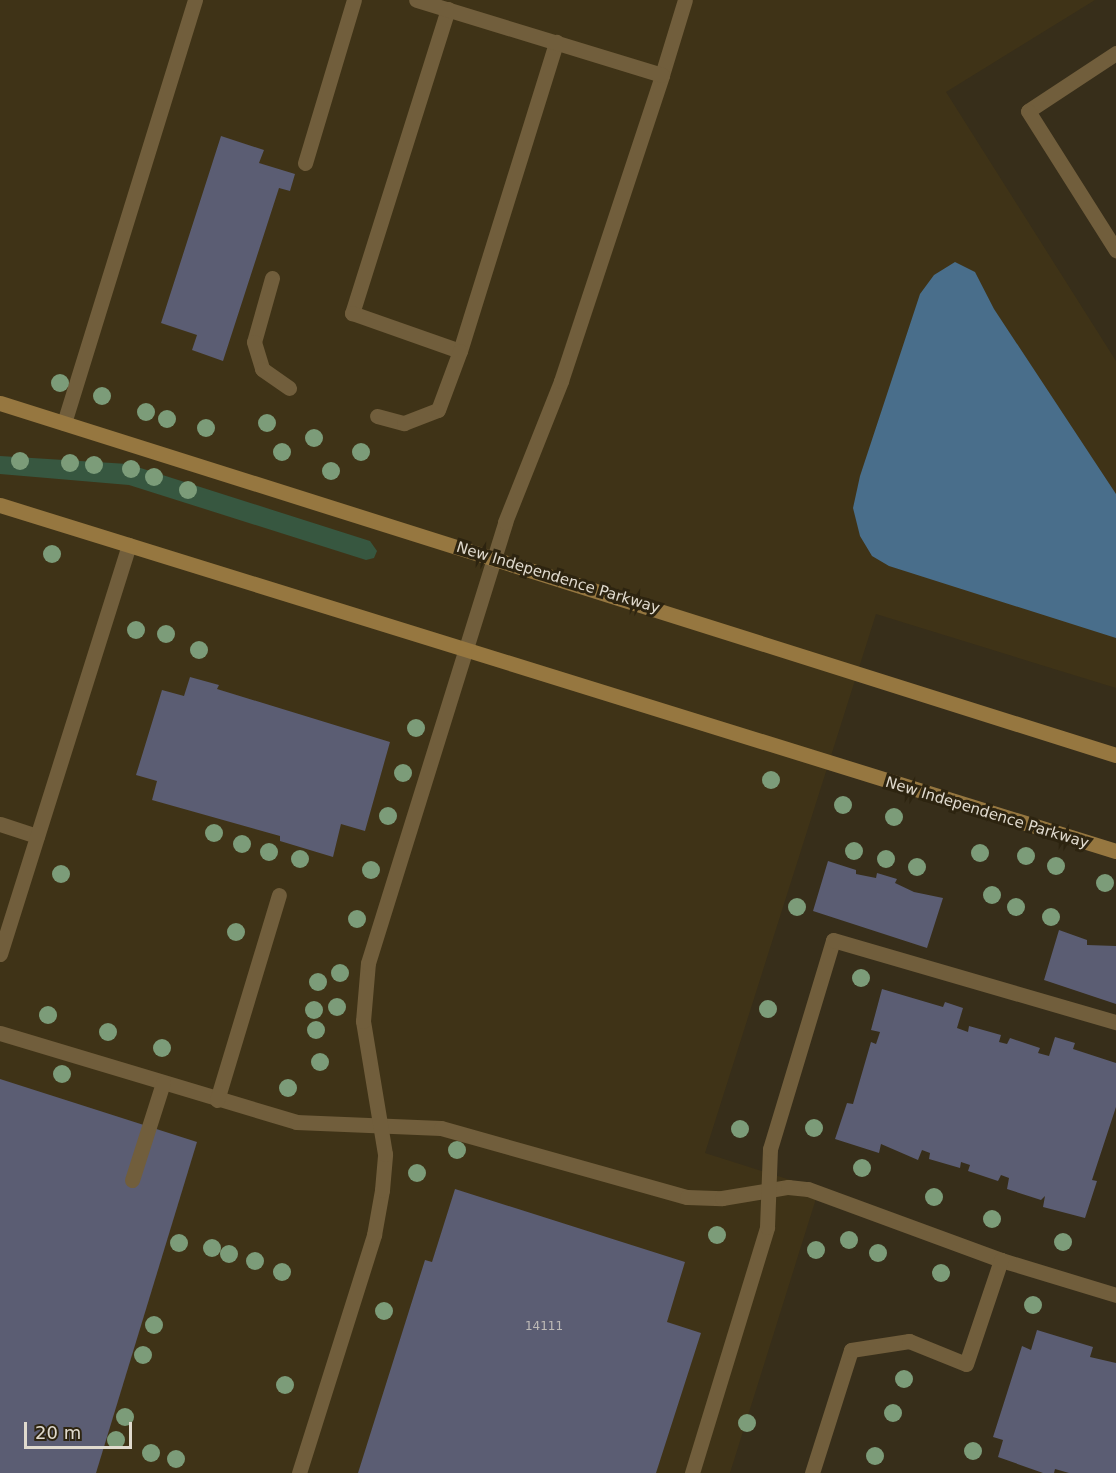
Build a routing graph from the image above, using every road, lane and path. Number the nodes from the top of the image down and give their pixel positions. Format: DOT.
graph roads {
  1 [pos="195,0"];
  2 [pos="354,0"];
  3 [pos="416,0"];
  4 [pos="685,0"];
  5 [pos="448,9"];
  6 [pos="556,42"];
  7 [pos="1116,53"];
  8 [pos="662,75"];
  9 [pos="305,163"];
  10 [pos="1116,250"];
  11 [pos="272,278"];
  12 [pos="460,351"];
  13 [pos="289,388"];
  14 [pos="0,403"];
  15 [pos="377,416"];
  16 [pos="63,423"];
  17 [pos="0,505"];
  18 [pos="129,545"];
  19 [pos="494,558"];
  20 [pos="464,649"];
  21 [pos="1116,755"];
  22 [pos="0,824"];
  23 [pos="38,836"];
  24 [pos="1116,851"];
  25 [pos="279,896"];
  26 [pos="0,954"];
  27 [pos="1116,1022"];
  28 [pos="0,1033"];
  29 [pos="163,1083"];
  30 [pos="217,1100"];
  31 [pos="380,1124"];
  32 [pos="132,1180"];
  33 [pos="769,1190"];
  34 [pos="1001,1260"];
  35 [pos="1116,1295"];
  36 [pos="299,1473"];
  37 [pos="692,1473"];
  38 [pos="812,1473"];
  1 -- 16 [label="lane"];
  2 -- 9 [label="lane"];
  3 -- 5 [label="lane"];
  4 -- 8 [label="lane"];
  5 -- 6 [label="lane"];
  5 -- 12 [label="lane"];
  6 -- 8 [label="lane"];
  6 -- 12 [label="lane"];
  7 -- 10 [label="lane"];
  8 -- 19 [label="lane"];
  11 -- 13 [label="lane"];
  12 -- 15 [label="lane"];
  14 -- 16 [label="street, New Independence Parkway"];
  16 -- 19 [label="street, New Independence Parkway"];
  17 -- 18 [label="street, New Independence Parkway"];
  18 -- 20 [label="street, New Independence Parkway"];
  18 -- 23 [label="lane"];
  19 -- 20 [label="lane"];
  19 -- 21 [label="street, New Independence Parkway"];
  20 -- 24 [label="street, New Independence Parkway"];
  20 -- 31 [label="lane"];
  22 -- 23 [label="lane"];
  23 -- 26 [label="lane"];
  25 -- 30 [label="lane"];
  27 -- 33 [label="lane"];
  28 -- 29 [label="lane"];
  29 -- 30 [label="lane"];
  29 -- 32 [label="lane"];
  30 -- 31 [label="lane"];
  31 -- 33 [label="lane"];
  31 -- 36 [label="lane"];
  33 -- 34 [label="lane"];
  33 -- 37 [label="lane"];
  34 -- 35 [label="lane"];
  34 -- 38 [label="lane"];
}
